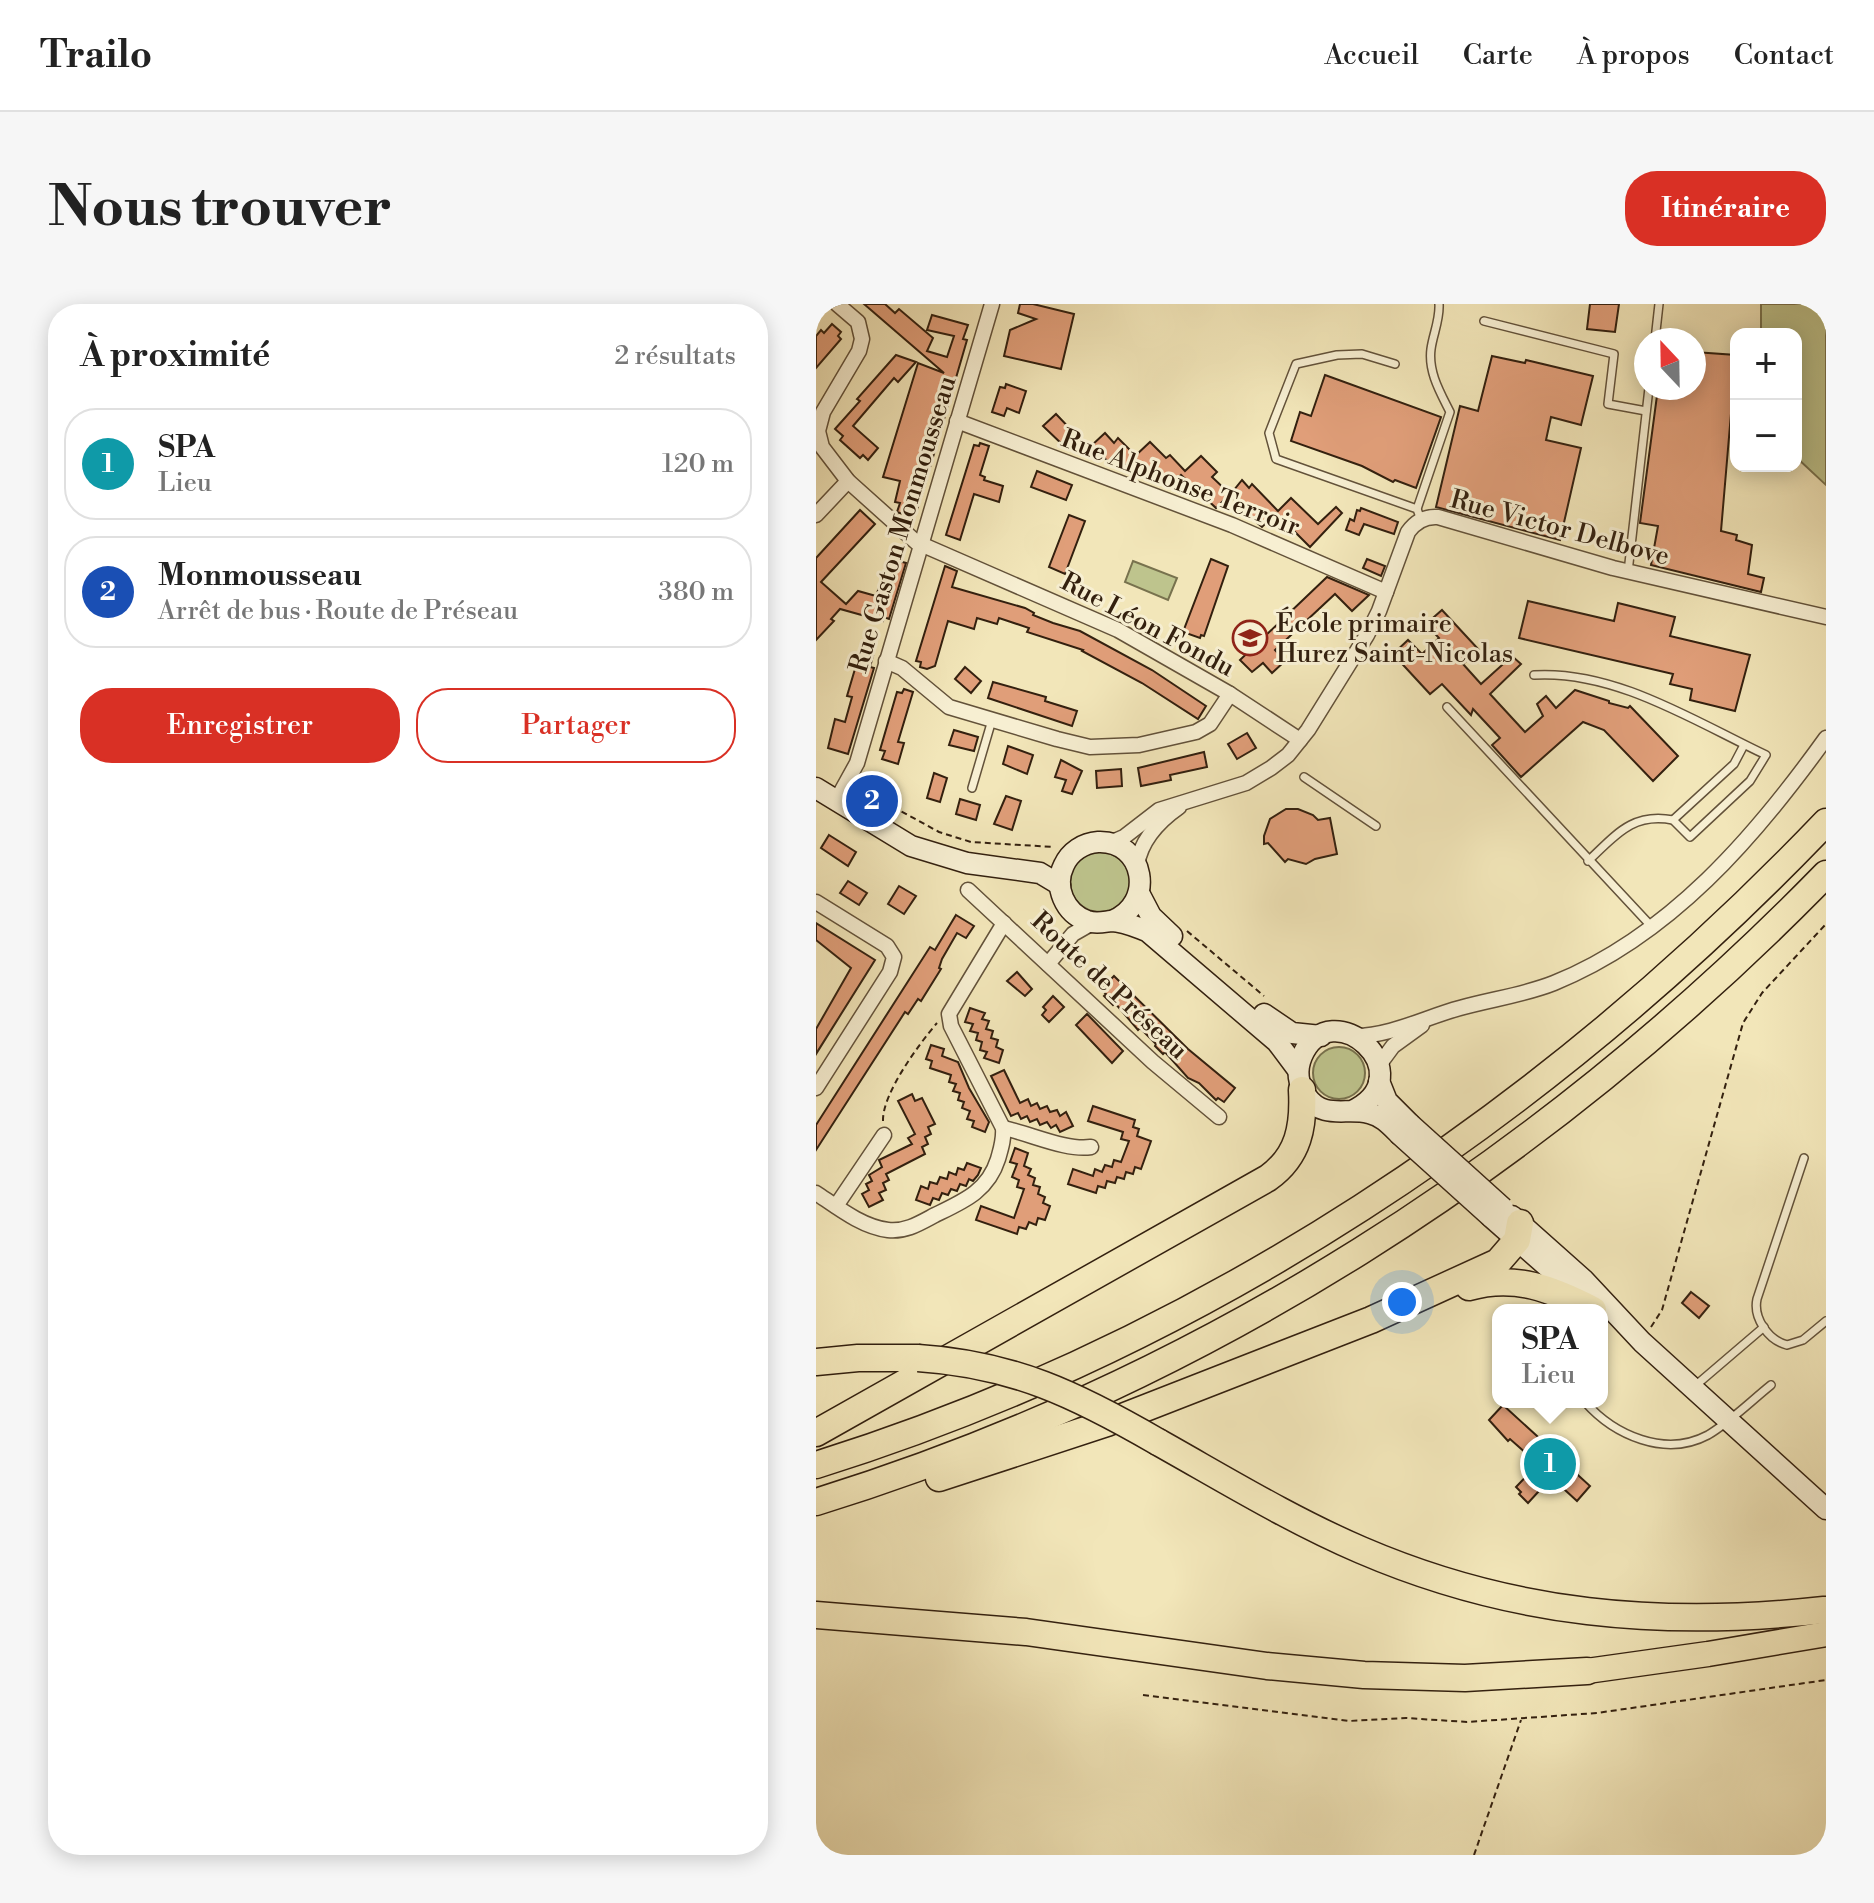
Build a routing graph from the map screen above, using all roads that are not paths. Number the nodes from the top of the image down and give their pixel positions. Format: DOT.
graph roads {
  1 [pos="837,304"];
  2 [pos="992,304"];
  3 [pos="1439,304"];
  4 [pos="1659,304"];
  5 [pos="1484,321"];
  6 [pos="1656,328"];
  7 [pos="1395,364"];
  8 [pos="1647,400"];
  9 [pos="1646,411"];
  10 [pos="957,421"];
  11 [pos="848,481"];
  12 [pos="1419,514"];
  13 [pos="816,515"];
  14 [pos="922,545"];
  15 [pos="1628,572"];
  16 [pos="1386,592"];
  17 [pos="1826,617"];
  18 [pos="886,661"];
  19 [pos="1534,675"];
  20 [pos="1230,694"];
  21 [pos="1447,707"];
  22 [pos="992,720"];
  23 [pos="1826,738"];
  24 [pos="1300,740"];
  25 [pos="1744,745"];
  26 [pos="1304,777"];
  27 [pos="816,788"];
  28 [pos="972,788"];
  29 [pos="1189,800"];
  30 [pos="836,801"];
  31 [pos="871,820"];
  32 [pos="1673,820"];
  33 [pos="1826,822"];
  34 [pos="1376,826"];
  35 [pos="1110,843"];
  36 [pos="1066,849"];
  37 [pos="1588,861"];
  38 [pos="1137,865"];
  39 [pos="1826,874"];
  40 [pos="968,890"];
  41 [pos="1139,893"];
  42 [pos="1063,895"];
  43 [pos="816,902"];
  44 [pos="1103,922"];
  45 [pos="1004,923"];
  46 [pos="1652,927"];
  47 [pos="1059,949"];
  48 [pos="1048,964"];
  49 [pos="1441,1014"];
  50 [pos="1321,1036"];
  51 [pos="1355,1036"];
  52 [pos="1379,1073"];
  53 [pos="1300,1080"];
  54 [pos="816,1088"];
  55 [pos="1352,1111"];
  56 [pos="1219,1117"];
  57 [pos="1003,1128"];
  58 [pos="1404,1129"];
  59 [pos="884,1135"];
  60 [pos="1091,1147"];
  61 [pos="1804,1158"];
  62 [pos="816,1193"];
  63 [pos="836,1206"];
  64 [pos="1508,1222"];
  65 [pos="1581,1304"];
  66 [pos="1588,1304"];
  67 [pos="1607,1304"];
  68 [pos="1608,1305"];
  69 [pos="1608,1319"];
  70 [pos="1371,1320"];
  71 [pos="1826,1321"];
  72 [pos="1764,1327"];
  73 [pos="1642,1342"];
  74 [pos="816,1362"];
  75 [pos="1771,1385"];
  76 [pos="1693,1387"];
  77 [pos="1591,1408"];
  78 [pos="1728,1419"];
  79 [pos="816,1433"];
  80 [pos="816,1465"];
  81 [pos="816,1502"];
  82 [pos="1826,1509"];
  83 [pos="816,1513"];
  84 [pos="816,1615"];
  85 [pos="1825,1618"];
  86 [pos="1587,1671"];
  1 -- 11 [label="street, Rue Léon Fondu"];
  2 -- 10 [label="street, Rue Gaston Monmousseau"];
  3 -- 12 [label="lane"];
  4 -- 6 [label="lane"];
  5 -- 9 [label="lane"];
  7 -- 12 [label="lane"];
  8 -- 9 [label="lane"];
  9 -- 15 [label="lane"];
  10 -- 14 [label="street, Rue Gaston Monmousseau"];
  10 -- 16 [label="street, Rue Alphonse Terroir"];
  11 -- 13 [label="street"];
  11 -- 14 [label="street, Rue Léon Fondu"];
  12 -- 15 [label="street, Rue Victor Delbove"];
  12 -- 16 [label="street, Rue Victor Delbove"];
  14 -- 18 [label="street, Rue Gaston Monmousseau"];
  14 -- 20 [label="street, Rue Léon Fondu"];
  15 -- 17 [label="street, Rue Victor Delbove"];
  16 -- 24 [label="street, Rue Victor Delbove"];
  18 -- 22 [label="street"];
  18 -- 30 [label="street, Rue Gaston Monmousseau"];
  19 -- 25 [label="lane"];
  20 -- 22 [label="street"];
  20 -- 24 [label="street, Rue Léon Fondu"];
  21 -- 37 [label="lane"];
  22 -- 28 [label="lane"];
  23 -- 46 [label="street"];
  24 -- 29 [label="street, Rue Victor Delbove"];
  25 -- 32 [label="lane"];
  25 -- 32 [label="lane"];
  26 -- 34 [label="lane"];
  27 -- 30 [label="main road, Route de Préseau"];
  29 -- 35 [label="street, Rue Victor Delbove"];
  29 -- 38 [label="street, Rue Victor Delbove"];
  30 -- 31 [label="main road, Route de Préseau"];
  31 -- 36 [label="main road, Route de Préseau"];
  31 -- 42 [label="main road, Route de Préseau"];
  32 -- 37 [label="lane"];
  33 -- 80 [label="highway"];
  35 -- 36 [label="main road"];
  35 -- 38 [label="main road"];
  36 -- 42 [label="main road"];
  37 -- 46 [label="lane"];
  38 -- 41 [label="main road"];
  39 -- 81 [label="highway"];
  40 -- 45 [label="street, Route de Préseau"];
  41 -- 44 [label="main road"];
  41 -- 50 [label="main road"];
  42 -- 44 [label="main road"];
  42 -- 47 [label="street"];
  43 -- 54 [label="street"];
  44 -- 47 [label="street"];
  44 -- 53 [label="main road"];
  45 -- 48 [label="street, Route de Préseau"];
  45 -- 57 [label="street"];
  46 -- 49 [label="street"];
  47 -- 48 [label="street"];
  48 -- 56 [label="street, Route de Préseau"];
  49 -- 51 [label="street"];
  49 -- 52 [label="street"];
  50 -- 51 [label="main road"];
  50 -- 53 [label="main road"];
  51 -- 52 [label="main road"];
  52 -- 55 [label="main road"];
  52 -- 58 [label="main road"];
  53 -- 55 [label="main road"];
  53 -- 79 [label="highway"];
  55 -- 58 [label="main road"];
  57 -- 60 [label="street"];
  57 -- 63 [label="street"];
  58 -- 64 [label="main road, bridge"];
  59 -- 63 [label="street"];
  61 -- 72 [label="lane"];
  62 -- 63 [label="street"];
  64 -- 66 [label="main road"];
  64 -- 67 [label="main road"];
  64 -- 70 [label="highway"];
  65 -- 70 [label="highway"];
  68 -- 73 [label="main road"];
  69 -- 73 [label="main road"];
  70 -- 83 [label="highway"];
  71 -- 72 [label="lane"];
  72 -- 76 [label="lane"];
  73 -- 76 [label="main road"];
  74 -- 85 [label="highway, bridge"];
  75 -- 78 [label="lane"];
  76 -- 78 [label="main road"];
  77 -- 78 [label="lane"];
  78 -- 82 [label="main road"];
  84 -- 86 [label="highway"];
  85 -- 86 [label="highway"];
}
